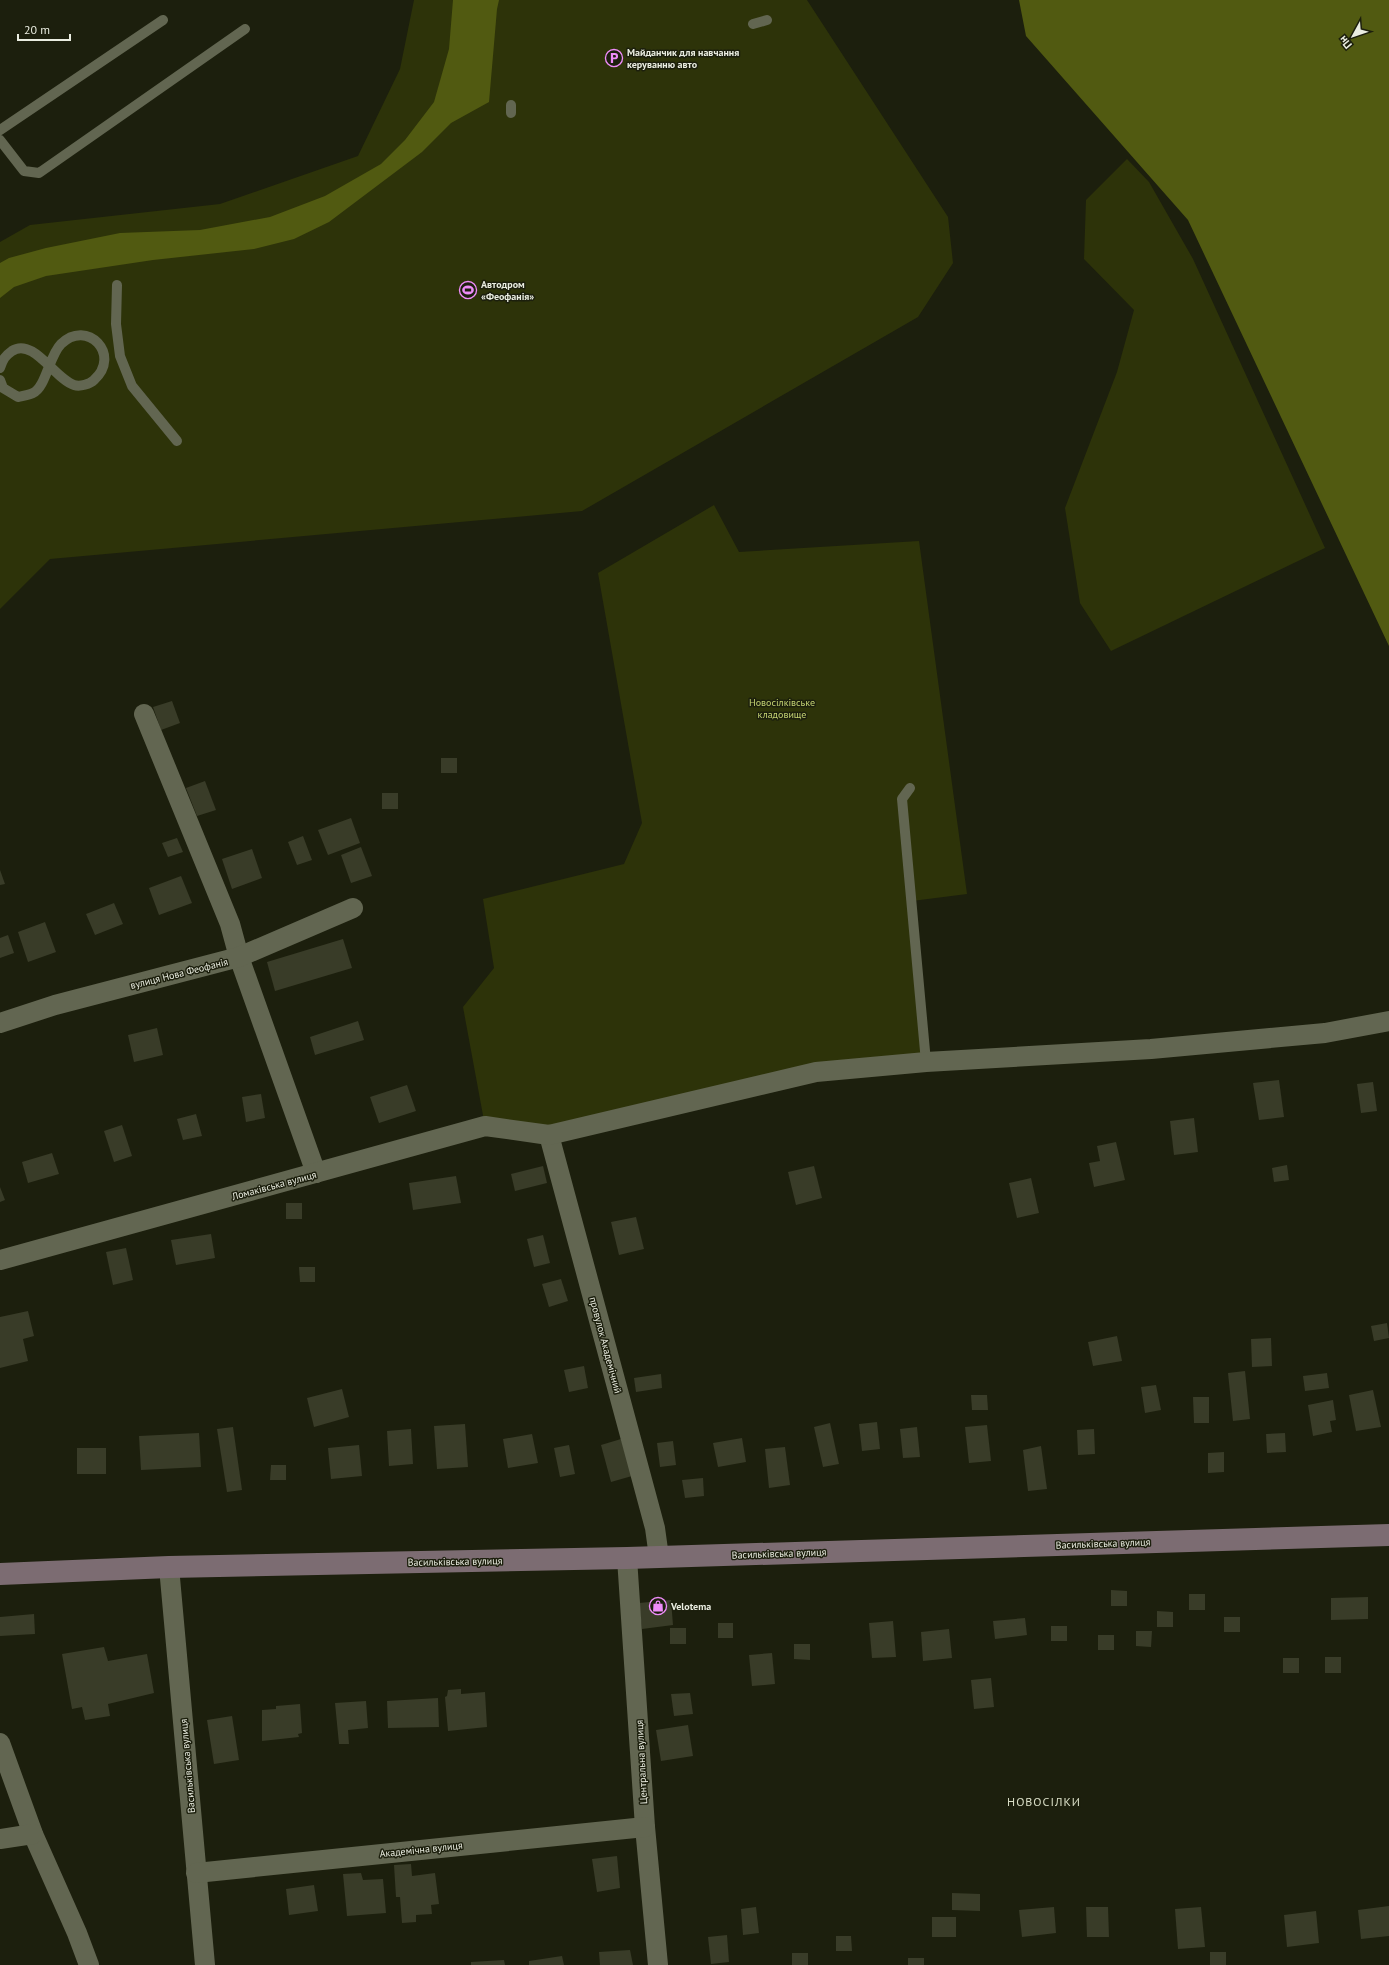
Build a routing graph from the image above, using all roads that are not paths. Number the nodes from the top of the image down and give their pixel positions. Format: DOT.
graph roads {
  1 [pos="163,20"];
  2 [pos="767,20"];
  3 [pos="753,24"];
  4 [pos="245,29"];
  5 [pos="0,130"];
  6 [pos="0,140"];
  7 [pos="118,285"];
  8 [pos="120,356"];
  9 [pos="105,360"];
  10 [pos="49,366"];
  11 [pos="0,368"];
  12 [pos="0,380"];
  13 [pos="177,441"];
  14 [pos="144,714"];
  15 [pos="910,788"];
  16 [pos="353,908"];
  17 [pos="240,957"];
  18 [pos="1389,1021"];
  19 [pos="0,1023"];
  20 [pos="926,1062"];
  21 [pos="549,1135"];
  22 [pos="316,1173"];
  23 [pos="0,1260"];
  24 [pos="1389,1535"];
  25 [pos="659,1556"];
  26 [pos="627,1558"];
  27 [pos="169,1567"];
  28 [pos="0,1574"];
  29 [pos="0,1743"];
  30 [pos="645,1827"];
  31 [pos="33,1834"];
  32 [pos="0,1839"];
  33 [pos="196,1873"];
  34 [pos="89,1965"];
  35 [pos="205,1965"];
  36 [pos="658,1965"];
  1 -- 5 [label="lane"];
  2 -- 3 [label="lane"];
  4 -- 6 [label="lane"];
  7 -- 8 [label="lane"];
  8 -- 9 [label="lane"];
  8 -- 13 [label="lane"];
  9 -- 10 [label="lane"];
  9 -- 10 [label="lane"];
  10 -- 11 [label="lane"];
  10 -- 12 [label="lane"];
  14 -- 17 [label="street"];
  15 -- 20 [label="lane"];
  16 -- 17 [label="street, вулиця Нова Феофанія"];
  17 -- 19 [label="street, вулиця Нова Феофанія"];
  17 -- 22 [label="street"];
  18 -- 20 [label="street"];
  20 -- 21 [label="street"];
  21 -- 22 [label="street, Ломаківська вулиця"];
  21 -- 25 [label="street, провулок Академічний"];
  22 -- 23 [label="street, Ломаківська вулиця"];
  24 -- 25 [label="street, Васильківська вулиця"];
  25 -- 26 [label="street, Васильківська вулиця"];
  26 -- 27 [label="street, Васильківська вулиця"];
  26 -- 30 [label="street, Центральна вулиця"];
  27 -- 28 [label="street, Васильківська вулиця"];
  27 -- 33 [label="street, Васильківська вулиця"];
  29 -- 31 [label="street"];
  30 -- 33 [label="street, Академічна вулиця"];
  30 -- 36 [label="street, Центральна вулиця"];
  31 -- 32 [label="street"];
  31 -- 34 [label="street"];
  33 -- 35 [label="street, Васильківська вулиця"];
}
